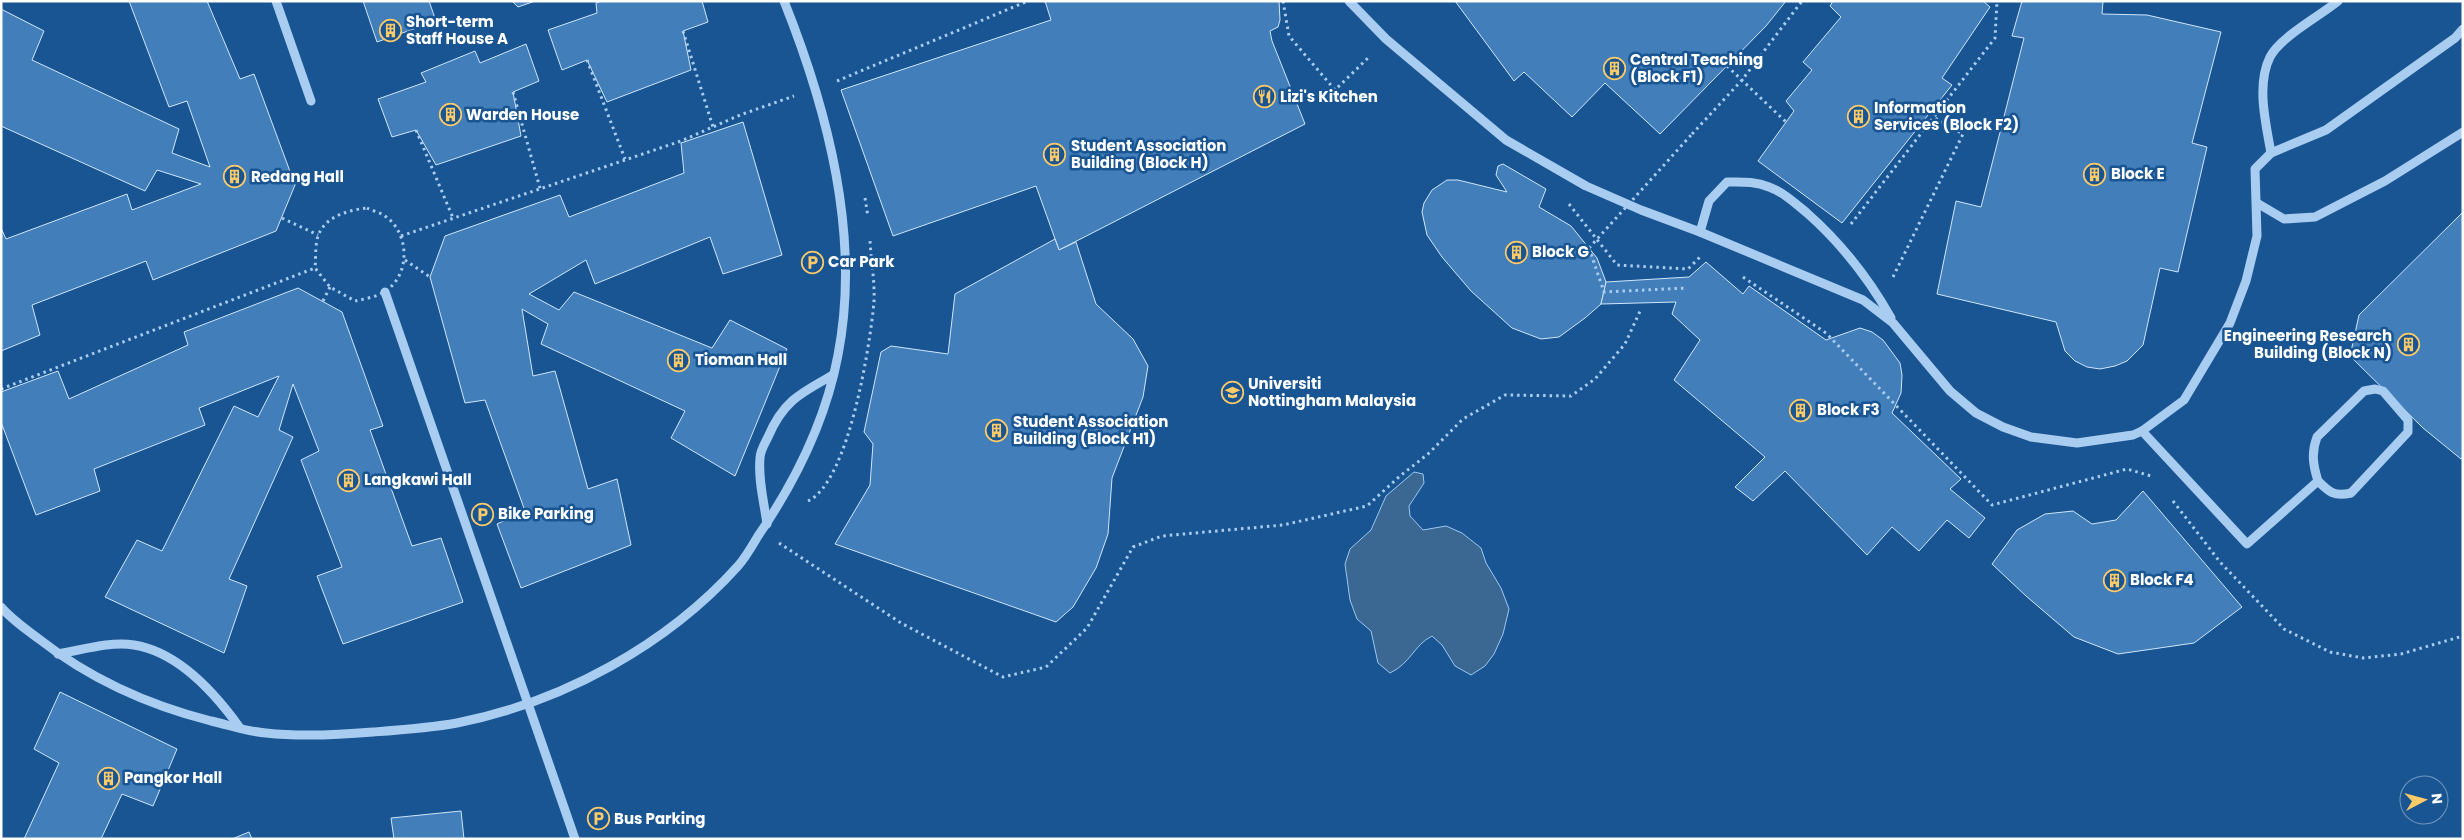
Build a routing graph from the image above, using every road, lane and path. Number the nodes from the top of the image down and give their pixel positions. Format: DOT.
graph roads {
  1 [pos="276,1"];
  2 [pos="784,1"];
  3 [pos="1028,1"];
  4 [pos="1283,1"];
  5 [pos="1349,1"];
  6 [pos="1802,1"];
  7 [pos="1997,1"];
  8 [pos="2338,1"];
  9 [pos="2463,29"];
  10 [pos="683,31"];
  11 [pos="587,60"];
  12 [pos="1726,66"];
  13 [pos="1353,73"];
  14 [pos="1742,80"];
  15 [pos="815,90"];
  16 [pos="513,92"];
  17 [pos="311,101"];
  18 [pos="1934,118"];
  19 [pos="1786,122"];
  20 [pos="713,127"];
  21 [pos="416,130"];
  22 [pos="2463,132"];
  23 [pos="2271,152"];
  24 [pos="625,159"];
  25 [pos="540,188"];
  26 [pos="2257,203"];
  27 [pos="282,218"];
  28 [pos="453,218"];
  29 [pos="1700,232"];
  30 [pos="318,235"];
  31 [pos="401,236"];
  32 [pos="1837,242"];
  33 [pos="405,260"];
  34 [pos="315,268"];
  35 [pos="1736,272"];
  36 [pos="430,276"];
  37 [pos="330,287"];
  38 [pos="1687,288"];
  39 [pos="385,292"];
  40 [pos="323,301"];
  41 [pos="1881,301"];
  42 [pos="1641,309"];
  43 [pos="1893,323"];
  44 [pos="833,375"];
  45 [pos="1,389"];
  46 [pos="2142,431"];
  47 [pos="2154,477"];
  48 [pos="2318,481"];
  49 [pos="2172,500"];
  50 [pos="767,524"];
  51 [pos="761,533"];
  52 [pos="1,607"];
  53 [pos="2463,636"];
  54 [pos="58,654"];
  55 [pos="530,703"];
  56 [pos="240,728"];
  57 [pos="575,839"];
  1 -- 17 [label="lane"];
  2 -- 15 [label="lane"];
  3 -- 15 [label="path"];
  4 -- 13 [label="path"];
  5 -- 29 [label="lane"];
  6 -- 14 [label="path"];
  7 -- 18 [label="path"];
  8 -- 23 [label="lane"];
  9 -- 23 [label="lane"];
  10 -- 20 [label="path"];
  11 -- 24 [label="path"];
  12 -- 14 [label="path"];
  14 -- 19 [label="path"];
  14 -- 38 [label="path, bridge"];
  15 -- 20 [label="path"];
  15 -- 44 [label="lane"];
  16 -- 25 [label="path"];
  18 -- 32 [label="path"];
  18 -- 41 [label="path"];
  20 -- 24 [label="path"];
  21 -- 28 [label="path"];
  22 -- 26 [label="lane"];
  23 -- 26 [label="lane"];
  24 -- 25 [label="path"];
  25 -- 28 [label="path"];
  26 -- 46 [label="lane"];
  27 -- 30 [label="path"];
  28 -- 31 [label="path"];
  29 -- 32 [label="lane"];
  29 -- 43 [label="lane"];
  30 -- 31 [label="path"];
  30 -- 34 [label="path"];
  31 -- 33 [label="path"];
  32 -- 41 [label="lane"];
  33 -- 36 [label="path"];
  33 -- 39 [label="path"];
  34 -- 37 [label="path"];
  34 -- 45 [label="path"];
  35 -- 47 [label="path"];
  37 -- 39 [label="path"];
  37 -- 40 [label="path"];
  39 -- 55 [label="lane"];
  41 -- 43 [label="lane"];
  42 -- 51 [label="path"];
  43 -- 46 [label="lane"];
  44 -- 50 [label="lane"];
  44 -- 50 [label="lane"];
  46 -- 48 [label="lane"];
  48 -- 48 [label="lane"];
  49 -- 53 [label="path"];
  50 -- 51 [label="lane"];
  51 -- 55 [label="lane"];
  52 -- 54 [label="lane"];
  54 -- 56 [label="lane"];
  54 -- 56 [label="lane"];
  55 -- 56 [label="lane"];
  55 -- 57 [label="lane"];
}
